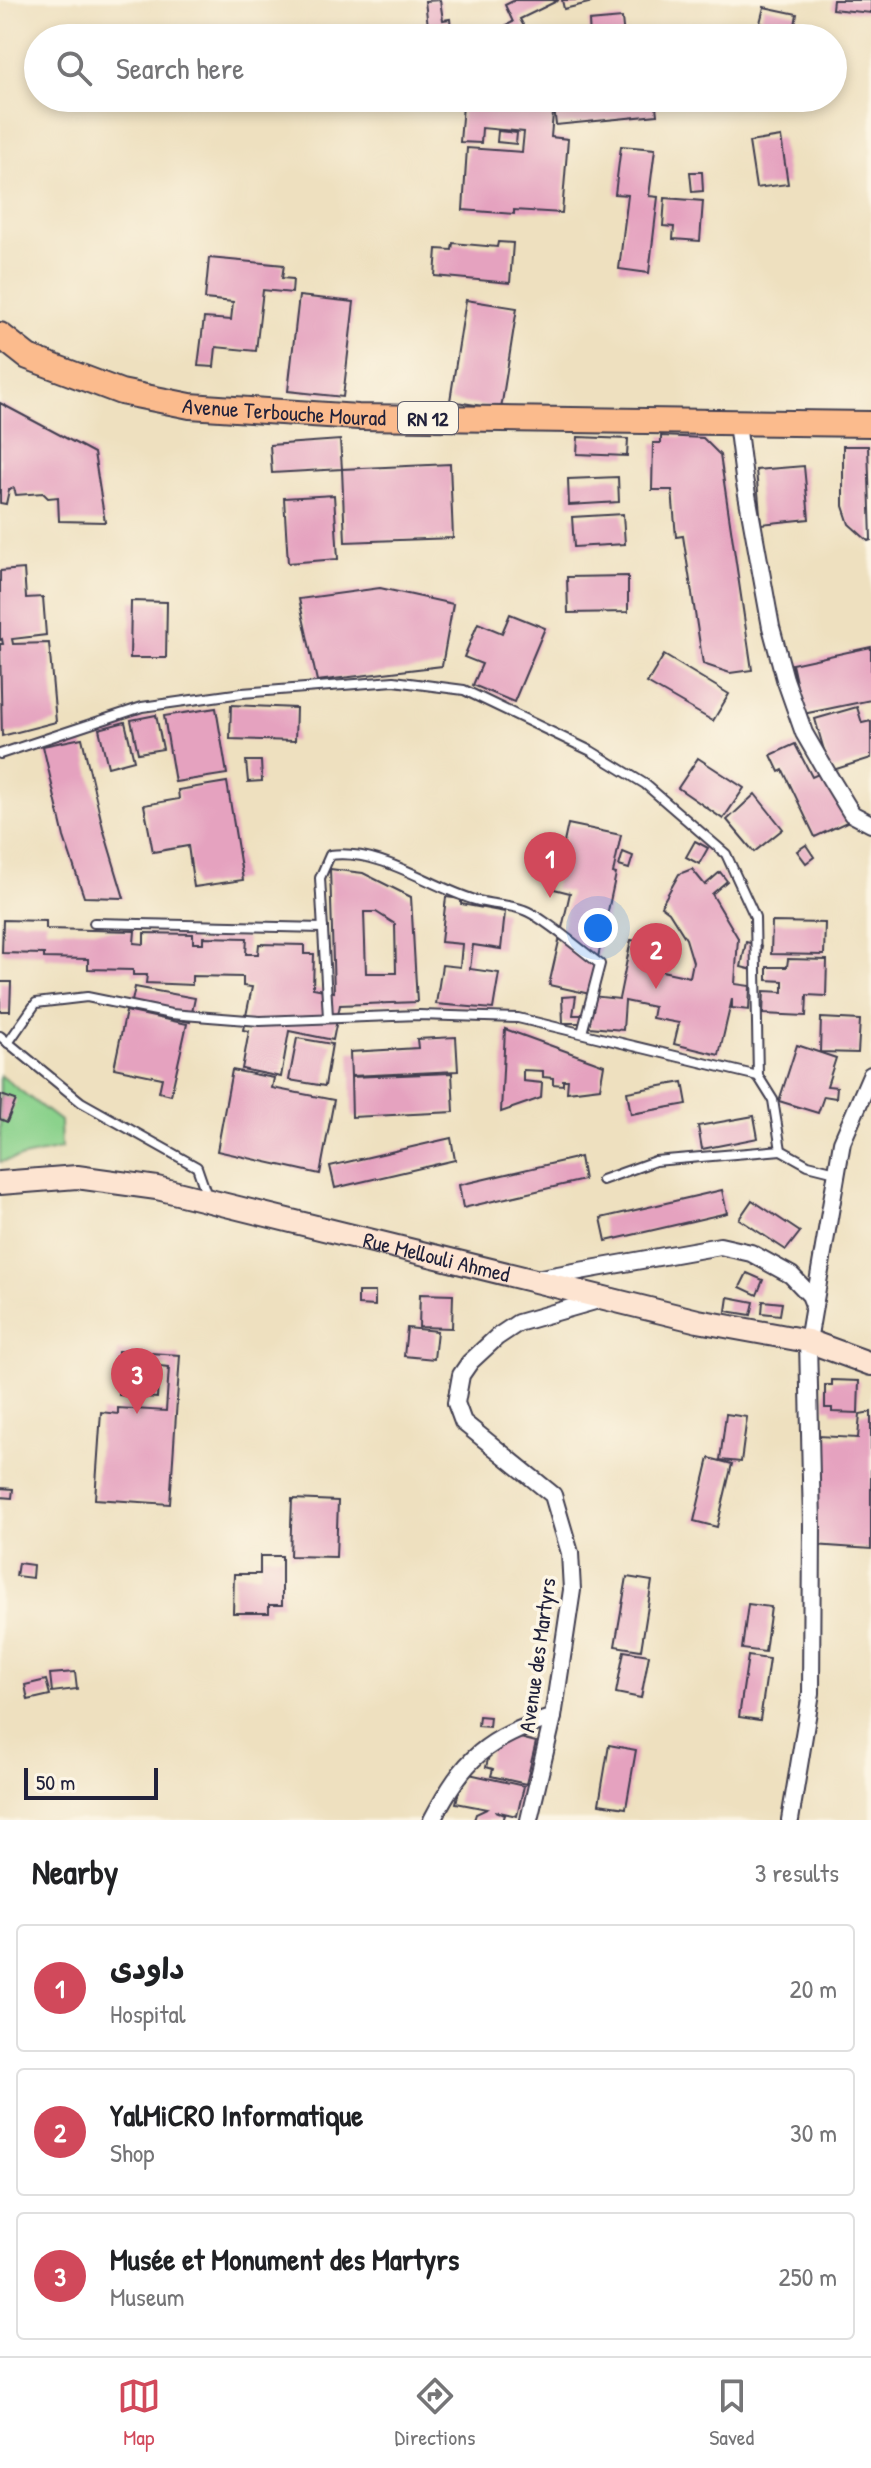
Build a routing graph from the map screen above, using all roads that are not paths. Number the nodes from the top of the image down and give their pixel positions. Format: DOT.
graph roads {
  1 [pos="0,335"];
  2 [pos="737,423"];
  3 [pos="871,424"];
  4 [pos="0,754"];
  5 [pos="871,824"];
  6 [pos="94,923"];
  7 [pos="323,928"];
  8 [pos="328,1017"];
  9 [pos="582,1033"];
  10 [pos="0,1036"];
  11 [pos="8,1043"];
  12 [pos="871,1075"];
  13 [pos="758,1076"];
  14 [pos="781,1150"];
  15 [pos="836,1172"];
  16 [pos="602,1180"];
  17 [pos="0,1183"];
  18 [pos="208,1200"];
  19 [pos="531,1280"];
  20 [pos="606,1298"];
  21 [pos="814,1307"];
  22 [pos="808,1341"];
  23 [pos="871,1364"];
  24 [pos="553,1717"];
  25 [pos="432,1820"];
  26 [pos="529,1820"];
  27 [pos="790,1820"];
  1 -- 2 [label="main road, Avenue Terbouche Mourad / RN 12"];
  2 -- 3 [label="main road, Avenue Terbouche Mourad / RN 12"];
  2 -- 5 [label="street"];
  4 -- 13 [label="lane"];
  6 -- 7 [label="lane"];
  7 -- 8 [label="lane"];
  7 -- 9 [label="lane"];
  8 -- 9 [label="lane"];
  8 -- 11 [label="lane"];
  9 -- 13 [label="lane"];
  10 -- 11 [label="lane"];
  11 -- 18 [label="lane"];
  12 -- 15 [label="street"];
  13 -- 14 [label="lane"];
  14 -- 15 [label="lane"];
  14 -- 16 [label="lane"];
  15 -- 21 [label="street"];
  17 -- 18 [label="street, Rue Mellouli Ahmed"];
  18 -- 19 [label="street, Rue Mellouli Ahmed"];
  19 -- 20 [label="street, Rue Mellouli Ahmed"];
  19 -- 21 [label="street"];
  20 -- 22 [label="street, Rue Mellouli Ahmed"];
  20 -- 24 [label="street, Avenue des Martyrs"];
  21 -- 22 [label="street"];
  22 -- 23 [label="street, Rue Mellouli Ahmed"];
  22 -- 27 [label="street"];
  24 -- 25 [label="street"];
  24 -- 26 [label="street, Avenue des Martyrs"];
}
